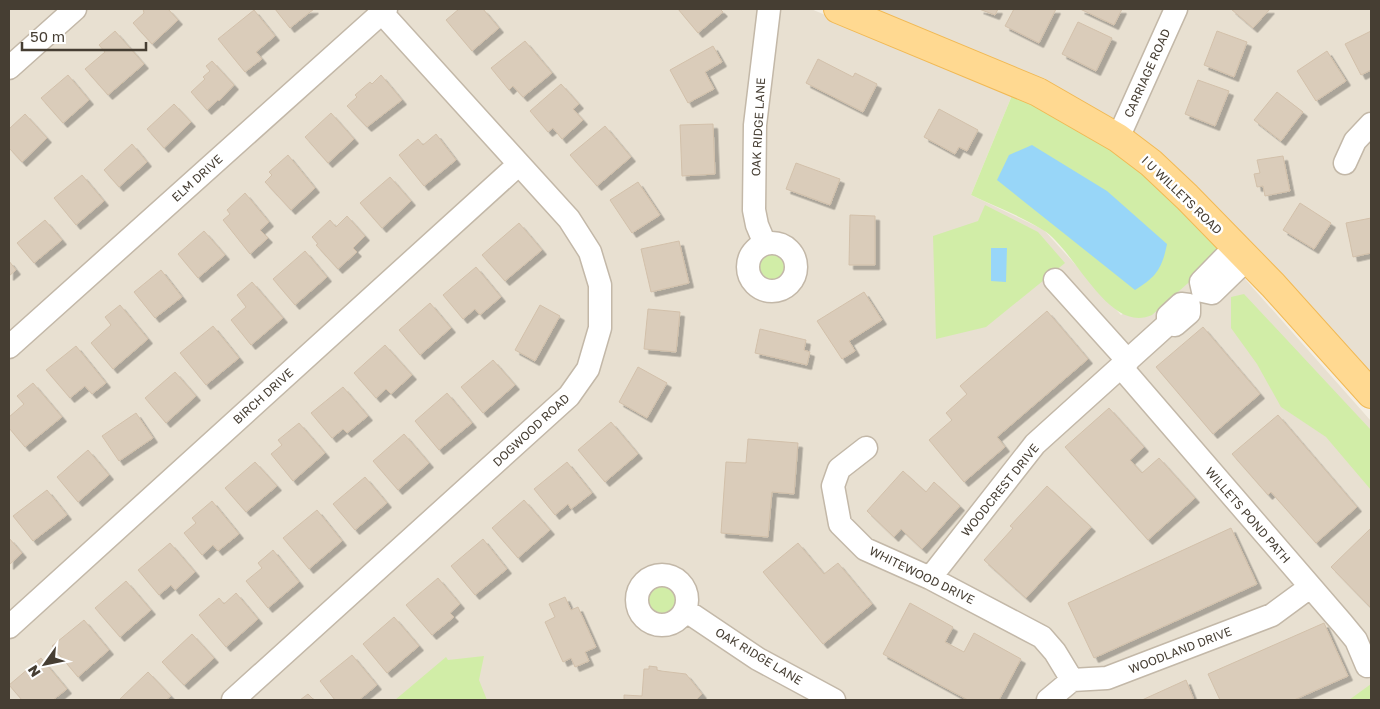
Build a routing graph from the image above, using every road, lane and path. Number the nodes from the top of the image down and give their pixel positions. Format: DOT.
graph roads {
  1 [pos="75,9"];
  2 [pos="769,9"];
  3 [pos="838,9"];
  4 [pos="1176,9"];
  5 [pos="384,11"];
  6 [pos="13,57"];
  7 [pos="1371,124"];
  8 [pos="1118,138"];
  9 [pos="1346,163"];
  10 [pos="518,165"];
  11 [pos="765,244"];
  12 [pos="1241,253"];
  13 [pos="1055,280"];
  14 [pos="9,347"];
  15 [pos="1124,364"];
  16 [pos="1371,394"];
  17 [pos="866,448"];
  18 [pos="930,578"];
  19 [pos="1310,587"];
  20 [pos="685,610"];
  21 [pos="9,627"];
  22 [pos="1367,666"];
  23 [pos="1072,680"];
  24 [pos="233,700"];
  25 [pos="834,700"];
  26 [pos="1048,700"];
  1 -- 6 [label="street"];
  2 -- 11 [label="street, OAK RIDGE LANE"];
  3 -- 8 [label="main road, I U WILLETS ROAD"];
  4 -- 8 [label="street, CARRIAGE ROAD"];
  5 -- 10 [label="street, DOGWOOD ROAD"];
  5 -- 14 [label="street, ELM DRIVE"];
  7 -- 9 [label="street"];
  8 -- 12 [label="main road, I U WILLETS ROAD"];
  10 -- 21 [label="street, BIRCH DRIVE"];
  10 -- 24 [label="street, DOGWOOD ROAD"];
  12 -- 15 [label="street, WOODCREST DRIVE"];
  12 -- 16 [label="main road, I U WILLETS ROAD"];
  13 -- 15 [label="street, WILLETS POND PATH"];
  15 -- 18 [label="street, WOODCREST DRIVE"];
  15 -- 19 [label="street, WILLETS POND PATH"];
  17 -- 18 [label="street, WHITEWOOD DRIVE"];
  18 -- 23 [label="street, WHITEWOOD DRIVE"];
  19 -- 22 [label="street, WILLETS POND PATH"];
  19 -- 23 [label="street, WOODLAND DRIVE"];
  20 -- 25 [label="street, OAK RIDGE LANE"];
  23 -- 26 [label="street"];
}
